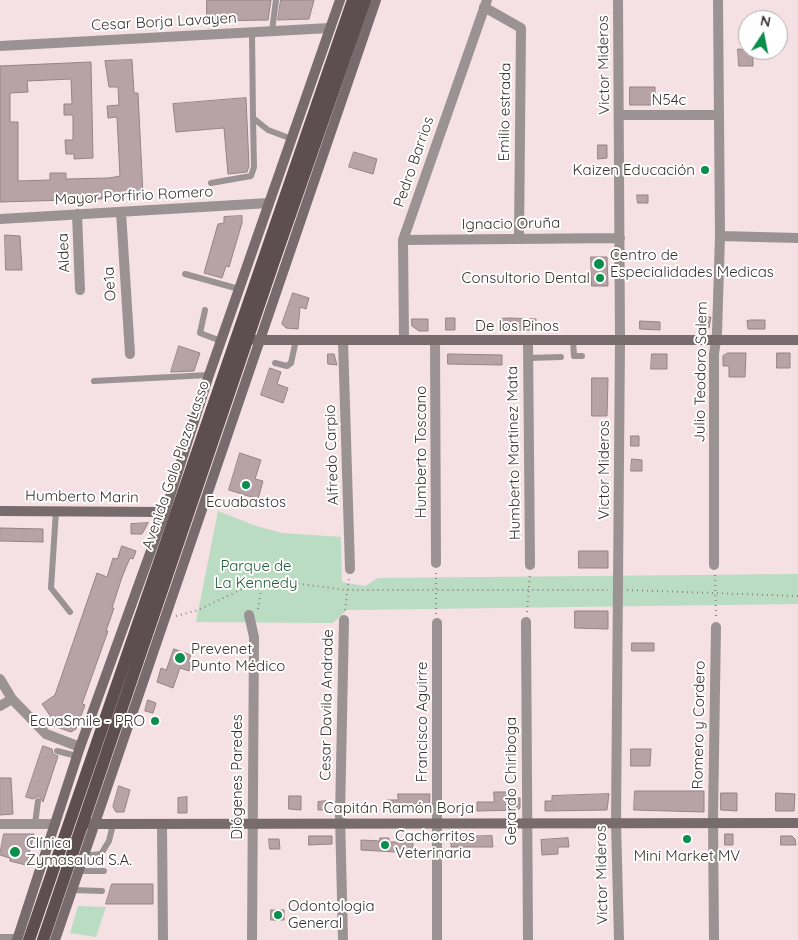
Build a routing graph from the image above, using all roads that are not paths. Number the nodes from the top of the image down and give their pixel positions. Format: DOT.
graph roads {
  1 [pos="276,0"];
  2 [pos="340,0"];
  3 [pos="353,0"];
  4 [pos="365,0"];
  5 [pos="376,0"];
  6 [pos="618,0"];
  7 [pos="718,0"];
  8 [pos="485,4"];
  9 [pos="330,28"];
  10 [pos="272,31"];
  11 [pos="252,33"];
  12 [pos="0,46"];
  13 [pos="620,115"];
  14 [pos="718,115"];
  15 [pos="253,118"];
  16 [pos="292,139"];
  17 [pos="211,183"];
  18 [pos="269,203"];
  19 [pos="121,212"];
  20 [pos="77,214"];
  21 [pos="0,219"];
  22 [pos="720,236"];
  23 [pos="620,238"];
  24 [pos="798,238"];
  25 [pos="519,239"];
  26 [pos="403,240"];
  27 [pos="184,274"];
  28 [pos="239,289"];
  29 [pos="80,290"];
  30 [pos="205,310"];
  31 [pos="248,340"];
  32 [pos="296,340"];
  33 [pos="404,340"];
  34 [pos="620,340"];
  35 [pos="716,340"];
  36 [pos="798,340"];
  37 [pos="221,341"];
  38 [pos="343,341"];
  39 [pos="435,341"];
  40 [pos="528,341"];
  41 [pos="573,341"];
  42 [pos="130,354"];
  43 [pos="582,356"];
  44 [pos="561,357"];
  45 [pos="528,358"];
  46 [pos="275,363"];
  47 [pos="209,375"];
  48 [pos="94,381"];
  49 [pos="0,511"];
  50 [pos="56,511"];
  51 [pos="165,512"];
  52 [pos="436,563"];
  53 [pos="530,565"];
  54 [pos="714,565"];
  55 [pos="350,569"];
  56 [pos="70,612"];
  57 [pos="249,615"];
  58 [pos="344,620"];
  59 [pos="526,622"];
  60 [pos="436,624"];
  61 [pos="716,627"];
  62 [pos="0,680"];
  63 [pos="12,699"];
  64 [pos="0,706"];
  65 [pos="58,751"];
  66 [pos="79,751"];
  67 [pos="38,801"];
  68 [pos="616,822"];
  69 [pos="252,823"];
  70 [pos="340,823"];
  71 [pos="526,823"];
  72 [pos="712,823"];
  73 [pos="798,823"];
  74 [pos="0,824"];
  75 [pos="35,824"];
  76 [pos="55,824"];
  77 [pos="82,824"];
  78 [pos="113,824"];
  79 [pos="162,824"];
  80 [pos="437,824"];
  81 [pos="83,856"];
  82 [pos="78,871"];
  83 [pos="104,871"];
  84 [pos="72,890"];
  85 [pos="102,891"];
  86 [pos="0,937"];
  87 [pos="21,939"];
  88 [pos="44,940"];
  89 [pos="55,940"];
  90 [pos="163,940"];
  91 [pos="252,940"];
  92 [pos="343,940"];
  93 [pos="437,940"];
  94 [pos="528,940"];
  95 [pos="619,940"];
  96 [pos="714,940"];
  1 -- 10 [label="lane"];
  2 -- 9 [label="main road, Avenida Galo Plaza Lasso"];
  3 -- 31 [label="main road, Avenida Galo Plaza Lasso"];
  4 -- 31 [label="main road, Avenida Galo Plaza Lasso"];
  5 -- 31 [label="main road, Avenida Galo Plaza Lasso"];
  6 -- 13 [label="street, Victor Mideros"];
  7 -- 14 [label="street, Julio Teodoro Salem"];
  8 -- 25 [label="street, Emilio estrada"];
  8 -- 26 [label="street, Pedro Barrios"];
  9 -- 10 [label="street, Cesar Borja Lavayen"];
  9 -- 16 [label="main road, Avenida Galo Plaza Lasso"];
  10 -- 11 [label="street, Cesar Borja Lavayen"];
  11 -- 12 [label="street, Cesar Borja Lavayen"];
  11 -- 15 [label="lane"];
  13 -- 14 [label="street, N54c"];
  13 -- 23 [label="street, Victor Mideros"];
  14 -- 22 [label="street, Julio Teodoro Salem"];
  15 -- 16 [label="lane"];
  15 -- 17 [label="lane"];
  16 -- 18 [label="main road, Avenida Galo Plaza Lasso"];
  18 -- 19 [label="street, Mayor Porfirio Romero"];
  18 -- 28 [label="main road, Avenida Galo Plaza Lasso"];
  19 -- 20 [label="street, Mayor Porfirio Romero"];
  19 -- 42 [label="street, Oe1a"];
  20 -- 21 [label="street, Mayor Porfirio Romero"];
  20 -- 29 [label="street, Aldea"];
  22 -- 24 [label="street"];
  22 -- 35 [label="street, Julio Teodoro Salem"];
  23 -- 25 [label="street, Ignacio Oruña"];
  23 -- 34 [label="street, Victor Mideros"];
  25 -- 26 [label="street, Ignacio Oruña"];
  26 -- 33 [label="street, Pedro Barrios"];
  27 -- 28 [label="lane"];
  28 -- 37 [label="main road, Avenida Galo Plaza Lasso"];
  30 -- 37 [label="lane"];
  31 -- 32 [label="main road, De los Pinos"];
  31 -- 77 [label="main road, Avenida Galo Plaza Lasso"];
  31 -- 77 [label="main road, Avenida Galo Plaza Lasso"];
  32 -- 38 [label="main road, De los Pinos"];
  32 -- 46 [label="lane"];
  33 -- 38 [label="main road, De los Pinos"];
  33 -- 39 [label="main road, De los Pinos"];
  34 -- 35 [label="main road, De los Pinos"];
  34 -- 41 [label="main road, De los Pinos"];
  34 -- 68 [label="street, Victor Mideros"];
  35 -- 36 [label="main road, De los Pinos"];
  35 -- 54 [label="street, Julio Teodoro Salem"];
  37 -- 47 [label="main road, Avenida Galo Plaza Lasso"];
  38 -- 55 [label="street, Alfredo Carpio"];
  39 -- 40 [label="main road, De los Pinos"];
  39 -- 52 [label="street, Humberto Toscano"];
  40 -- 41 [label="main road, De los Pinos"];
  40 -- 45 [label="street, Humberto Martinez Mata"];
  41 -- 43 [label="lane"];
  44 -- 45 [label="lane"];
  45 -- 53 [label="street, Humberto Martinez Mata"];
  47 -- 48 [label="lane"];
  47 -- 51 [label="main road, Avenida Galo Plaza Lasso"];
  49 -- 50 [label="main road, Humberto Marin"];
  50 -- 51 [label="main road, Humberto Marin"];
  50 -- 56 [label="lane"];
  51 -- 66 [label="main road, Avenida Galo Plaza Lasso"];
  57 -- 69 [label="street, Diógenes Paredes"];
  58 -- 70 [label="street, Cesar Davila Andrade"];
  59 -- 71 [label="street, Gerardo Chiriboga"];
  60 -- 80 [label="street, Francisco Aguirre"];
  61 -- 72 [label="street, Romero y Cordero"];
  62 -- 63 [label="street"];
  63 -- 64 [label="street"];
  63 -- 66 [label="street"];
  65 -- 66 [label="lane"];
  66 -- 76 [label="main road, Avenida Galo Plaza Lasso"];
  67 -- 75 [label="lane"];
  68 -- 71 [label="main road, Capitán Ramón Borja"];
  68 -- 72 [label="main road, Capitán Ramón Borja"];
  68 -- 95 [label="street, Victor Mideros"];
  69 -- 70 [label="main road, Capitán Ramón Borja"];
  69 -- 79 [label="main road, Capitán Ramón Borja"];
  69 -- 91 [label="street, Diógenes Paredes"];
  70 -- 80 [label="main road, Capitán Ramón Borja"];
  70 -- 92 [label="street, Cesar Davila Andrade"];
  71 -- 80 [label="main road, Capitán Ramón Borja"];
  71 -- 94 [label="street, Gerardo Chiriboga"];
  72 -- 73 [label="main road, Capitán Ramón Borja"];
  72 -- 96 [label="street, Romero y Cordero"];
  74 -- 75 [label="street, Capitán Ramón Borja"];
  75 -- 76 [label="street, Capitán Ramón Borja"];
  76 -- 77 [label="main road, Capitán Ramón Borja"];
  76 -- 87 [label="main road, Avenida Galo Plaza Lasso"];
  77 -- 78 [label="main road, Capitán Ramón Borja"];
  77 -- 81 [label="main road, Avenida Galo Plaza Lasso"];
  77 -- 87 [label="main road, Avenida Galo Plaza Lasso"];
  77 -- 88 [label="main road, Avenida Galo Plaza Lasso"];
  78 -- 79 [label="main road, Capitán Ramón Borja"];
  78 -- 81 [label="lane"];
  79 -- 90 [label="street"];
  80 -- 93 [label="street, Francisco Aguirre"];
  81 -- 82 [label="main road, Avenida Galo Plaza Lasso"];
  82 -- 83 [label="lane"];
  82 -- 84 [label="main road, Avenida Galo Plaza Lasso"];
  84 -- 85 [label="lane"];
  84 -- 89 [label="main road, Avenida Galo Plaza Lasso"];
  86 -- 87 [label="lane"];
}
